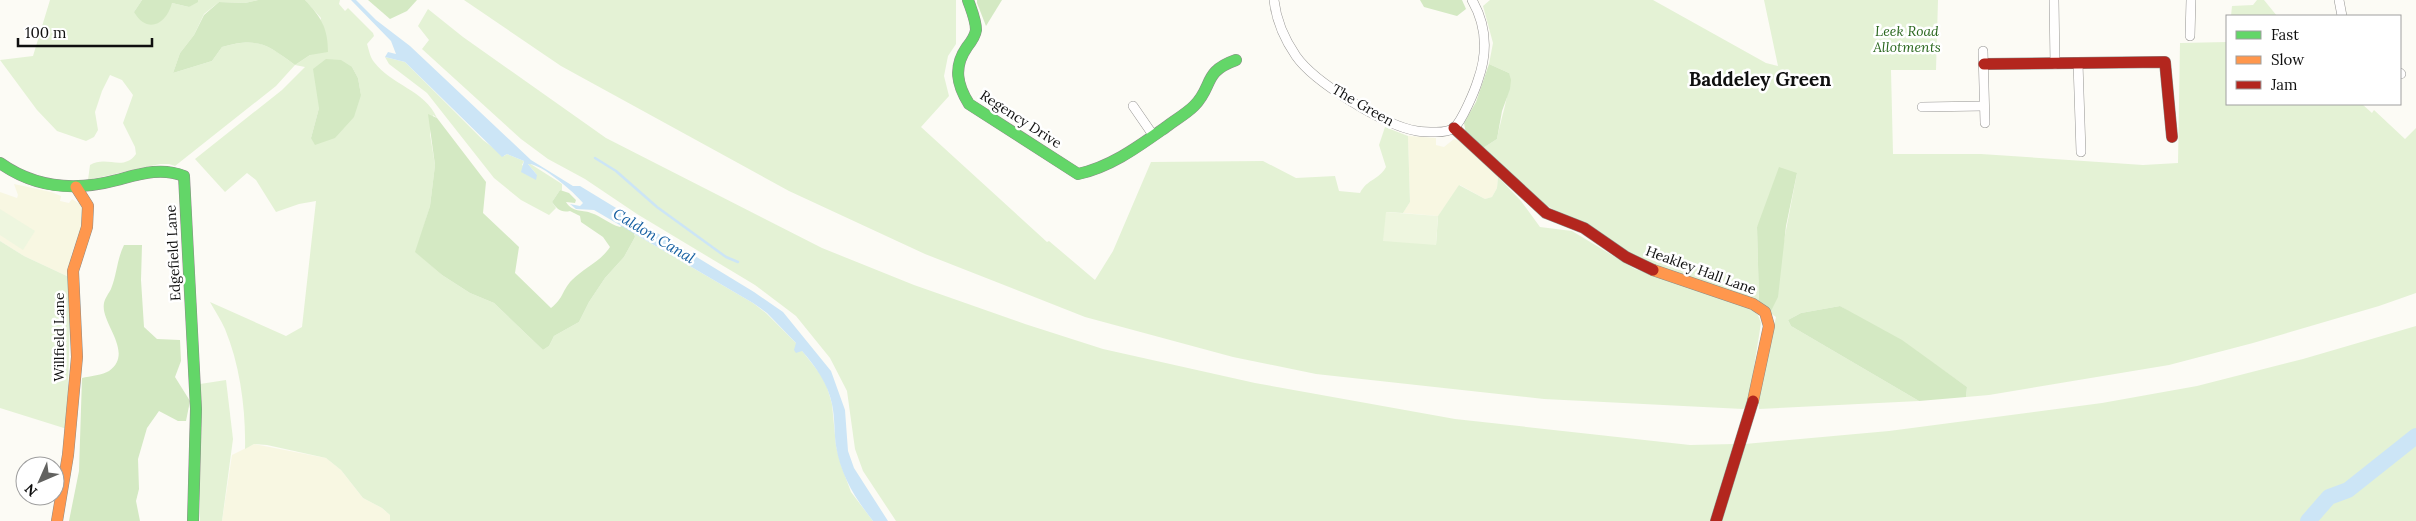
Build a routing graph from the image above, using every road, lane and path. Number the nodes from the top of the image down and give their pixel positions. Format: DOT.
graph roads {
  1 [pos="968,0"];
  2 [pos="1274,0"];
  3 [pos="1472,0"];
  4 [pos="2054,0"];
  5 [pos="2191,0"];
  6 [pos="2339,0"];
  7 [pos="2342,15"];
  8 [pos="2190,36"];
  9 [pos="1983,51"];
  10 [pos="1236,60"];
  11 [pos="2078,63"];
  12 [pos="1984,64"];
  13 [pos="2055,64"];
  14 [pos="1133,106"];
  15 [pos="1984,106"];
  16 [pos="1922,107"];
  17 [pos="1984,123"];
  18 [pos="1454,128"];
  19 [pos="1153,135"];
  20 [pos="2172,137"];
  21 [pos="2081,152"];
  22 [pos="0,163"];
  23 [pos="76,187"];
  24 [pos="57,521"];
  25 [pos="194,521"];
  26 [pos="1716,521"];
  1 -- 19 [label="street, Regency Drive"];
  2 -- 18 [label="street, The Green"];
  3 -- 18 [label="street"];
  4 -- 13 [label="street"];
  5 -- 8 [label="street"];
  6 -- 7 [label="street"];
  9 -- 12 [label="street"];
  10 -- 19 [label="street, Regency Drive"];
  11 -- 13 [label="street"];
  11 -- 20 [label="street"];
  11 -- 21 [label="street"];
  12 -- 13 [label="street"];
  12 -- 15 [label="street"];
  14 -- 19 [label="street"];
  15 -- 16 [label="street"];
  15 -- 17 [label="street"];
  18 -- 26 [label="street, Heakley Hall Lane"];
  22 -- 23 [label="street, Edgefield Lane"];
  23 -- 24 [label="street, Willfield Lane"];
  23 -- 25 [label="street, Edgefield Lane"];
}
